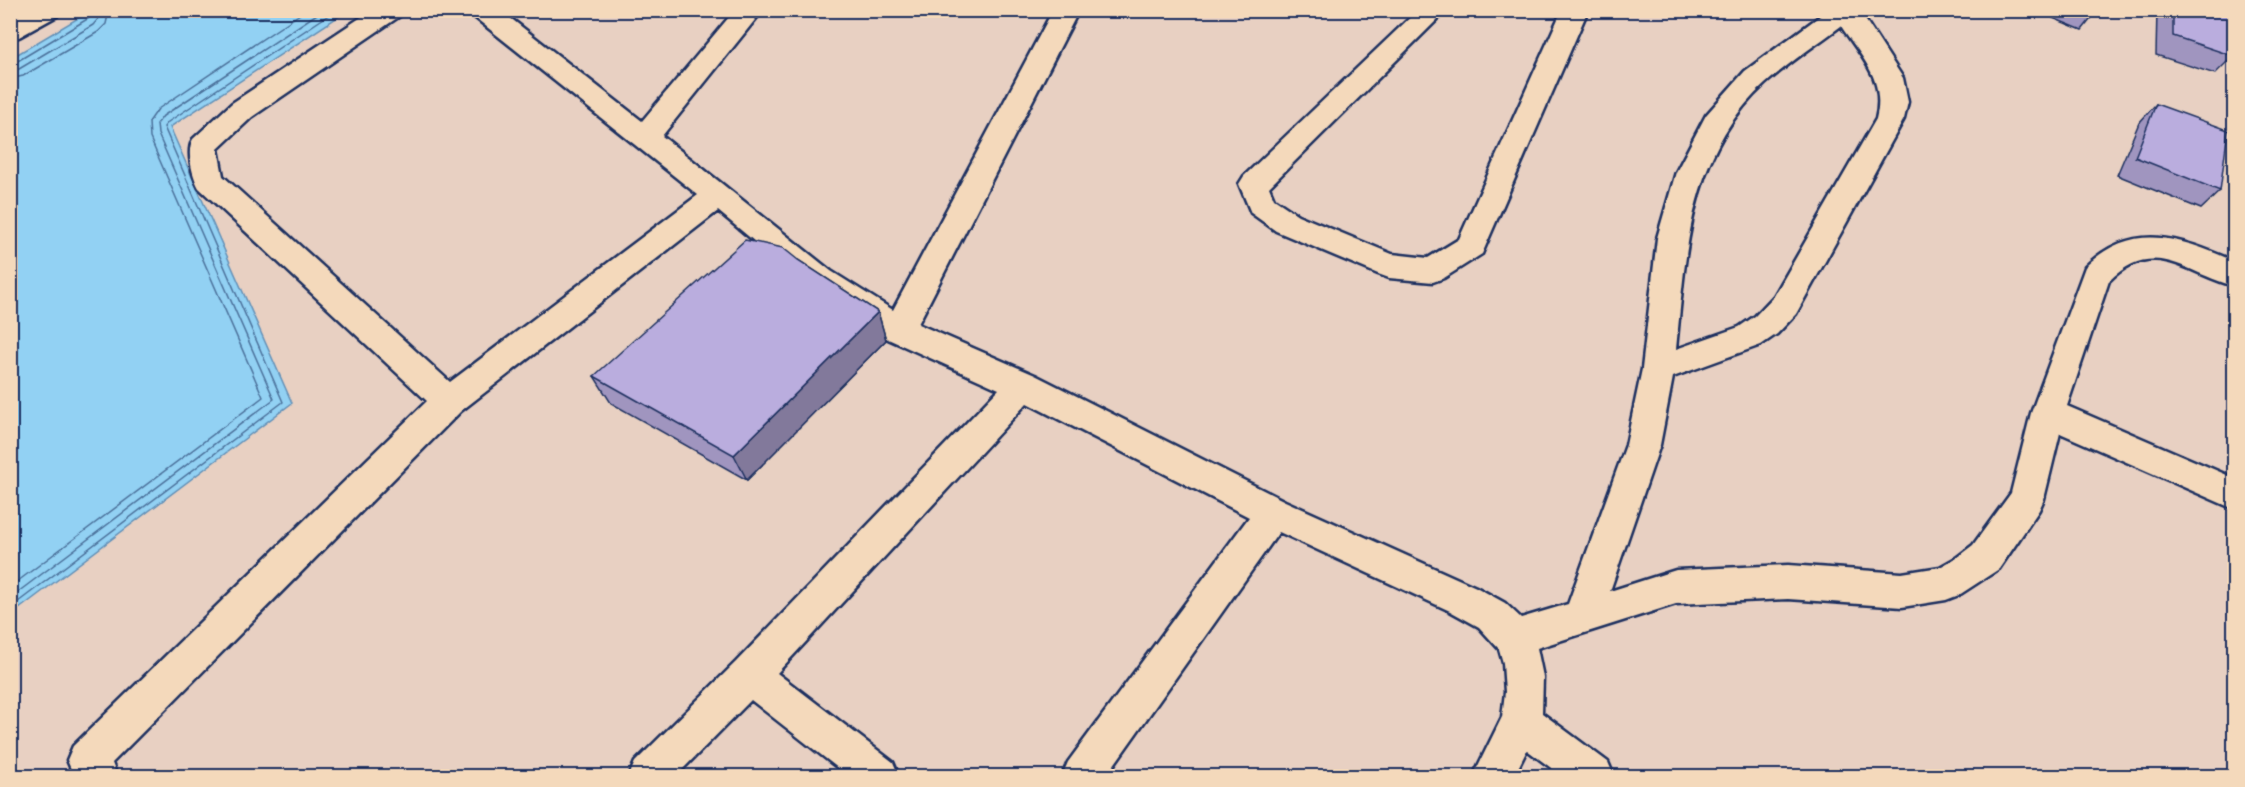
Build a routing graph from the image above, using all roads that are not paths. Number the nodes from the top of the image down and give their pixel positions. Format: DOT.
graph roads {
  1 [pos="48,10"];
  2 [pos="391,10"];
  3 [pos="482,10"];
  4 [pos="750,10"];
  5 [pos="1066,10"];
  6 [pos="1434,10"];
  7 [pos="1575,10"];
  8 [pos="1845,11"];
  9 [pos="10,31"];
  10 [pos="645,137"];
  11 [pos="718,195"];
  12 [pos="2235,274"];
  13 [pos="899,330"];
  14 [pos="1658,369"];
  15 [pos="1023,385"];
  16 [pos="449,401"];
  17 [pos="2048,413"];
  18 [pos="2235,494"];
  19 [pos="1273,512"];
  20 [pos="1582,617"];
  21 [pos="1514,638"];
  22 [pos="748,675"];
  23 [pos="1521,721"];
  24 [pos="83,771"];
  25 [pos="649,777"];
  26 [pos="879,777"];
  27 [pos="1082,777"];
  28 [pos="1493,777"];
  29 [pos="1594,777"];
  1 -- 9 [label="street"];
  2 -- 16 [label="street"];
  3 -- 10 [label="street"];
  4 -- 10 [label="street"];
  5 -- 13 [label="street"];
  6 -- 7 [label="street"];
  8 -- 14 [label="street"];
  8 -- 14 [label="street"];
  10 -- 11 [label="street"];
  11 -- 13 [label="street"];
  11 -- 16 [label="street"];
  12 -- 17 [label="street"];
  13 -- 15 [label="street"];
  14 -- 20 [label="street"];
  15 -- 19 [label="street"];
  15 -- 22 [label="street"];
  16 -- 24 [label="street"];
  17 -- 18 [label="street"];
  17 -- 20 [label="street"];
  19 -- 21 [label="street"];
  19 -- 27 [label="street"];
  20 -- 21 [label="street"];
  21 -- 23 [label="street"];
  22 -- 25 [label="street"];
  22 -- 26 [label="street"];
  23 -- 28 [label="street"];
  23 -- 29 [label="street"];
}
